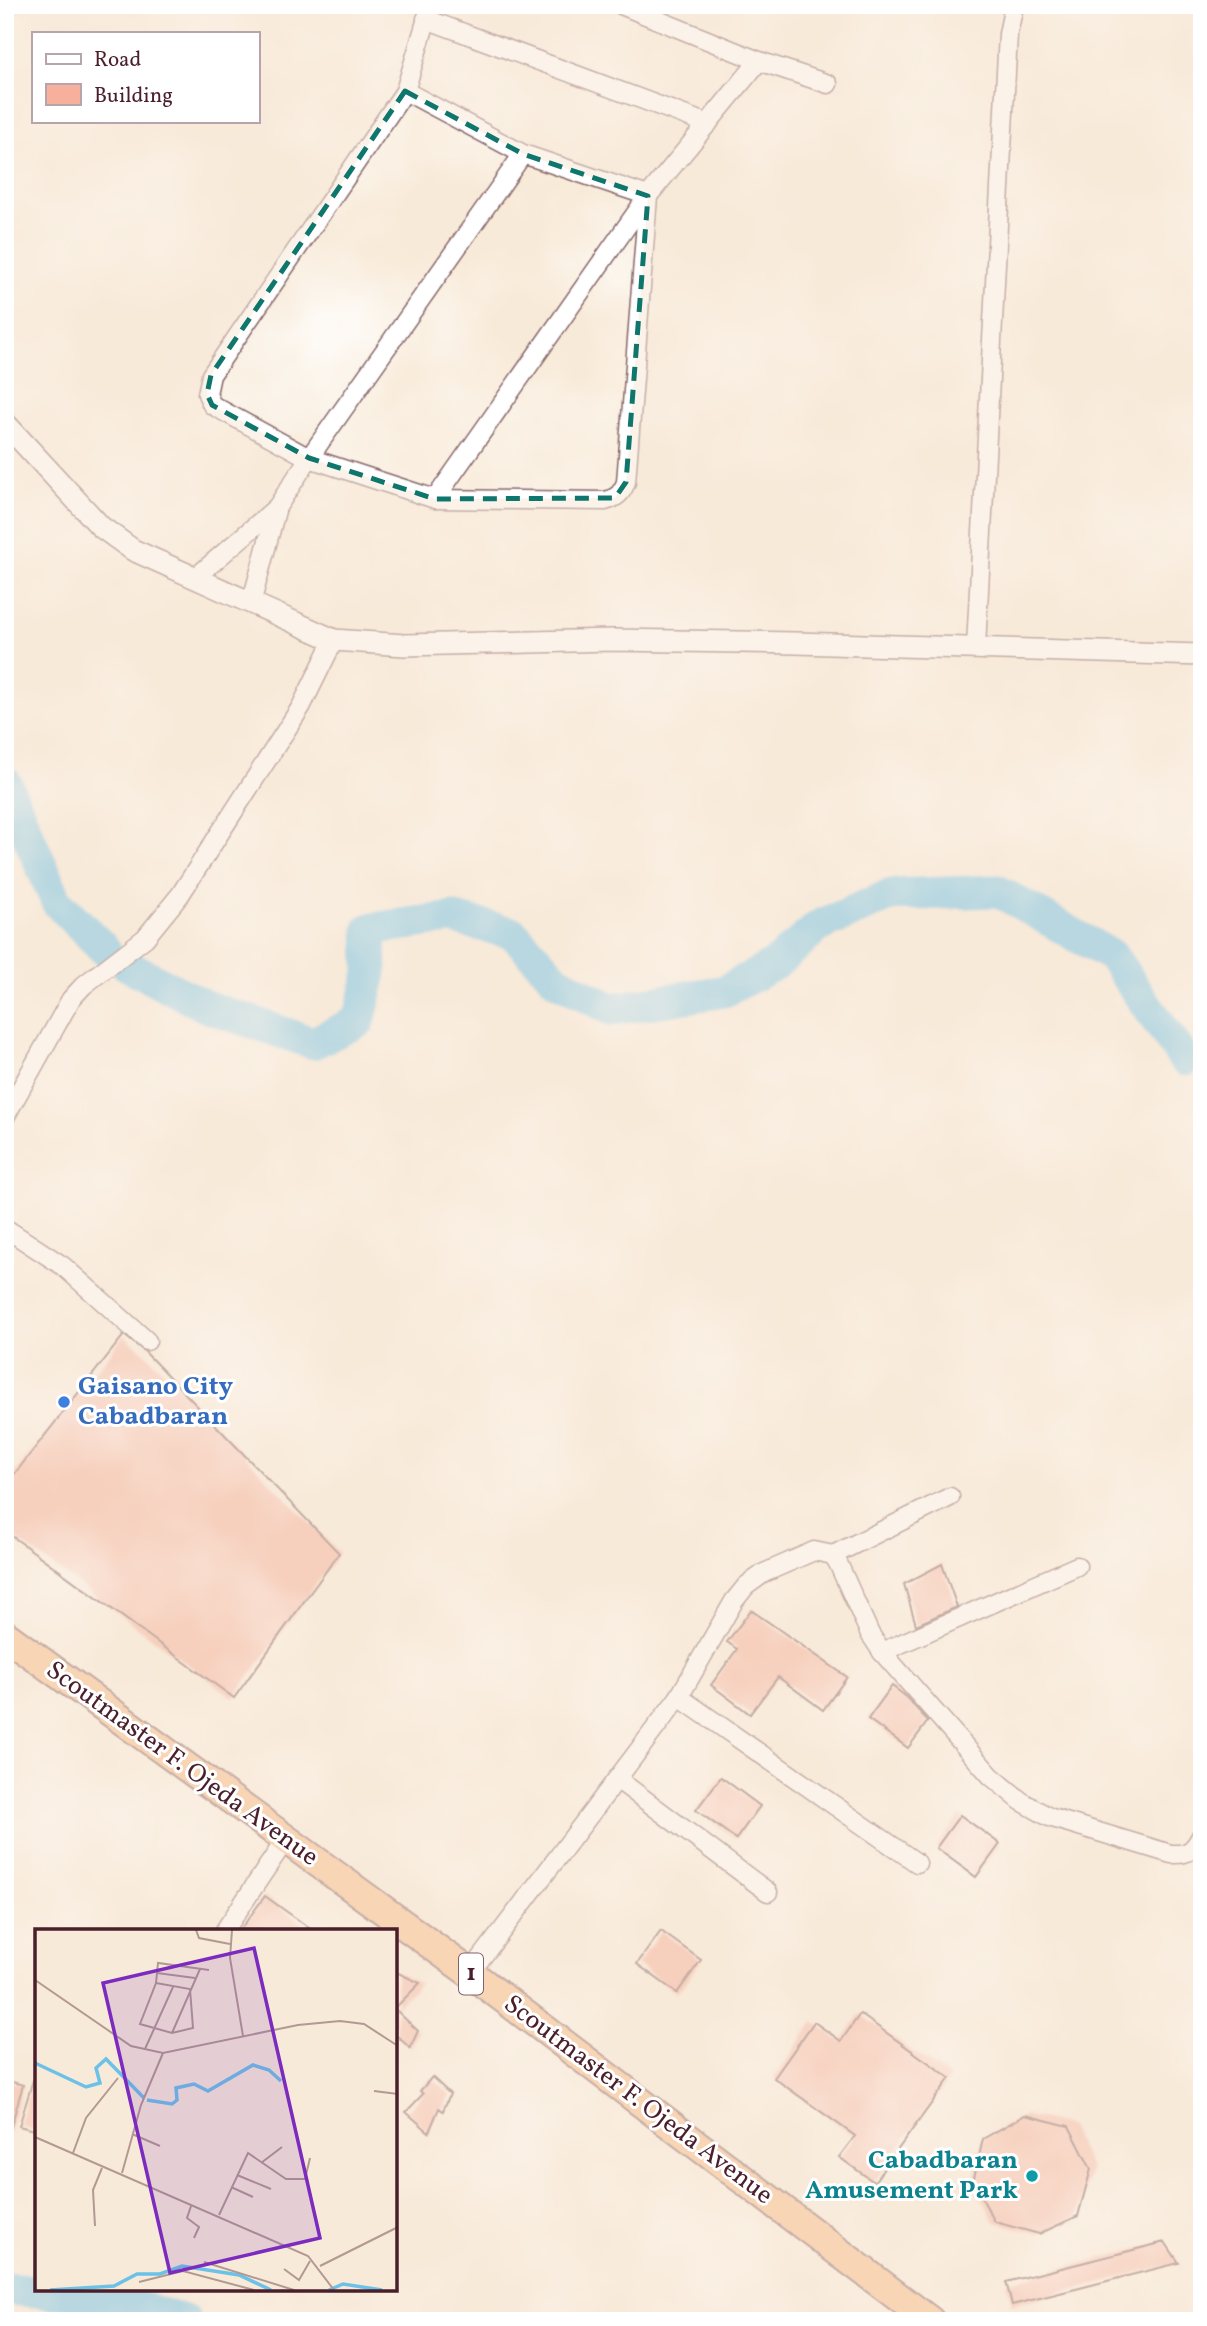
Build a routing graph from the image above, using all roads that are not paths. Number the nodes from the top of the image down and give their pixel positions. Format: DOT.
graph roads {
  1 [pos="621,5"];
  2 [pos="1014,5"];
  3 [pos="428,12"];
  4 [pos="759,61"];
  5 [pos="828,84"];
  6 [pos="405,91"];
  7 [pos="708,124"];
  8 [pos="523,154"];
  9 [pos="648,196"];
  10 [pos="5,423"];
  11 [pos="309,458"];
  12 [pos="435,499"];
  13 [pos="277,507"];
  14 [pos="196,577"];
  15 [pos="251,604"];
  16 [pos="334,640"];
  17 [pos="976,648"];
  18 [pos="1202,655"];
  19 [pos="5,1117"];
  20 [pos="5,1228"];
  21 [pos="147,1341"];
  22 [pos="950,1497"];
  23 [pos="833,1555"];
  24 [pos="1077,1566"];
  25 [pos="5,1635"];
  26 [pos="882,1652"];
  27 [pos="679,1697"];
  28 [pos="617,1779"];
  29 [pos="1202,1835"];
  30 [pos="286,1839"];
  31 [pos="917,1863"];
  32 [pos="768,1892"];
  33 [pos="226,1929"];
  34 [pos="470,1973"];
  35 [pos="930,2321"];
  1 -- 4 [label="street"];
  2 -- 17 [label="street"];
  3 -- 6 [label="street"];
  3 -- 7 [label="street"];
  4 -- 5 [label="street"];
  4 -- 7 [label="street"];
  6 -- 8 [label="street"];
  6 -- 11 [label="street"];
  7 -- 9 [label="street"];
  8 -- 9 [label="street"];
  8 -- 11 [label="street"];
  9 -- 12 [label="street"];
  9 -- 12 [label="street"];
  10 -- 14 [label="street"];
  11 -- 12 [label="street"];
  11 -- 13 [label="street"];
  13 -- 14 [label="street"];
  13 -- 15 [label="street"];
  14 -- 15 [label="street"];
  15 -- 16 [label="street"];
  16 -- 17 [label="street"];
  16 -- 19 [label="street"];
  17 -- 18 [label="street"];
  20 -- 21 [label="street"];
  22 -- 23 [label="street"];
  23 -- 26 [label="street"];
  23 -- 27 [label="street"];
  24 -- 26 [label="street"];
  25 -- 30 [label="highway, Scoutmaster F. Ojeda Avenue / 1"];
  26 -- 29 [label="street"];
  27 -- 28 [label="street"];
  27 -- 31 [label="street"];
  28 -- 32 [label="street"];
  28 -- 34 [label="street"];
  30 -- 33 [label="street"];
  30 -- 34 [label="highway, Scoutmaster F. Ojeda Avenue / 1"];
  34 -- 35 [label="highway, Scoutmaster F. Ojeda Avenue / 1"];
}
